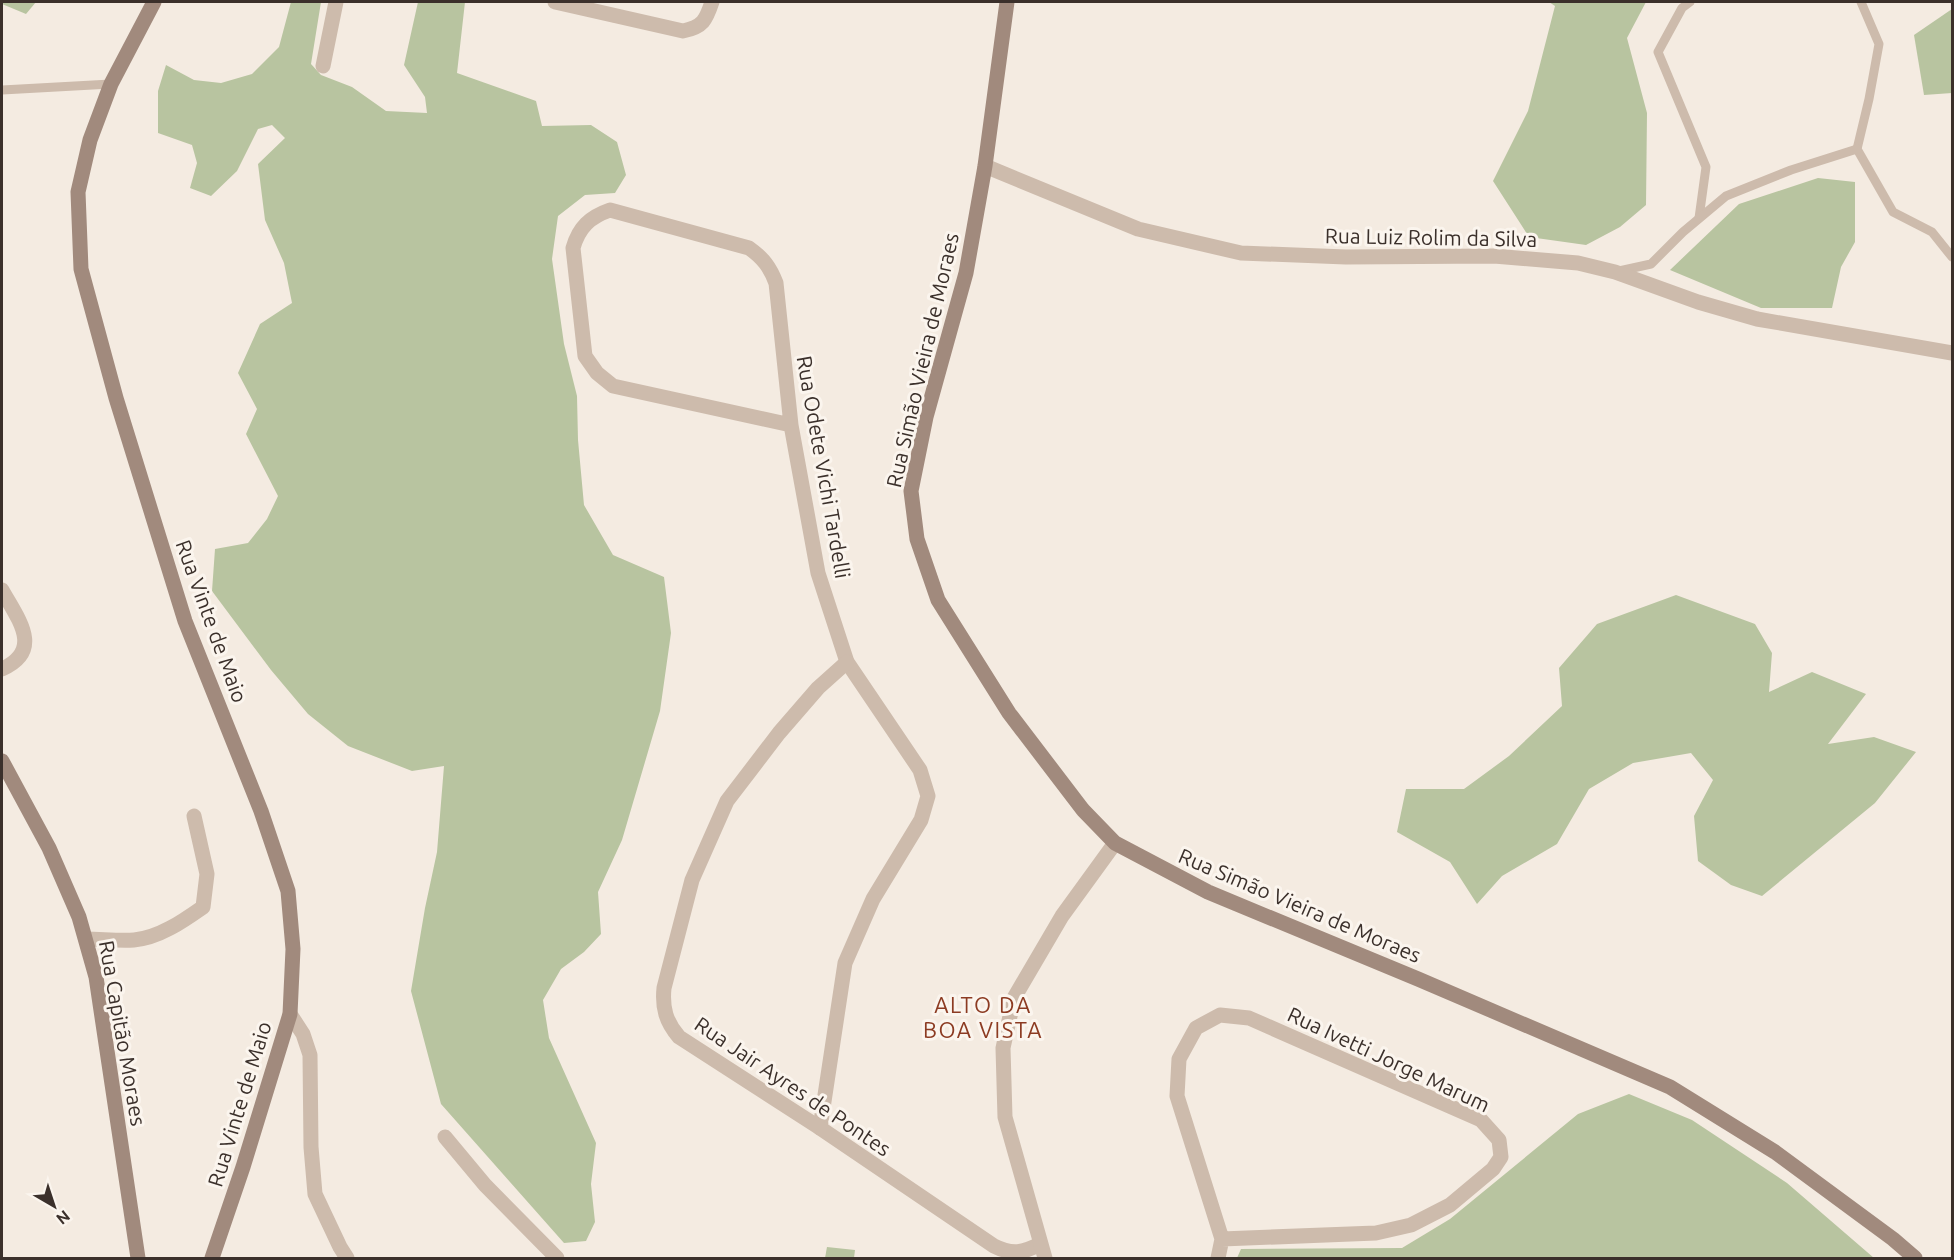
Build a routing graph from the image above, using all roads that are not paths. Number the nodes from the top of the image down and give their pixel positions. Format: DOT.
graph roads {
  1 [pos="154,2"];
  2 [pos="336,2"];
  3 [pos="555,2"];
  4 [pos="712,2"];
  5 [pos="1007,2"];
  6 [pos="1690,2"];
  7 [pos="1861,2"];
  8 [pos="324,66"];
  9 [pos="111,84"];
  10 [pos="2,90"];
  11 [pos="1857,149"];
  12 [pos="985,165"];
  13 [pos="1699,218"];
  14 [pos="1953,257"];
  15 [pos="1615,272"];
  16 [pos="1953,353"];
  17 [pos="791,425"];
  18 [pos="2,590"];
  19 [pos="847,662"];
  20 [pos="2,669"];
  21 [pos="2,761"];
  22 [pos="194,816"];
  23 [pos="1115,843"];
  24 [pos="86,939"];
  25 [pos="290,1014"];
  26 [pos="820,1128"];
  27 [pos="445,1137"];
  28 [pos="1222,1239"];
  29 [pos="1042,1251"];
  30 [pos="138,1258"];
  31 [pos="212,1258"];
  32 [pos="348,1258"];
  33 [pos="557,1258"];
  34 [pos="1218,1258"];
  35 [pos="1915,1258"];
  1 -- 9 [label="street, Rua Vinte de Maio"];
  2 -- 8 [label="street"];
  3 -- 4 [label="street"];
  5 -- 12 [label="street, Rua Simão Vieira de Moraes"];
  6 -- 13 [label="lane"];
  7 -- 11 [label="lane"];
  9 -- 10 [label="lane"];
  9 -- 25 [label="street, Rua Vinte de Maio"];
  11 -- 13 [label="lane"];
  11 -- 14 [label="lane"];
  12 -- 15 [label="street, Rua Luiz Rolim da Silva"];
  12 -- 23 [label="street, Rua Simão Vieira de Moraes"];
  13 -- 15 [label="lane"];
  15 -- 16 [label="street, Rua Luiz Rolim da Silva"];
  17 -- 17 [label="street, Rua Odete Vichi Tardelli"];
  17 -- 19 [label="street, Rua Odete Vichi Tardelli"];
  18 -- 20 [label="street"];
  19 -- 26 [label="street, Rua Odete Vichi Tardelli"];
  19 -- 26 [label="street, Rua Jair Ayres de Pontes"];
  21 -- 24 [label="street, Rua Capitão Moraes"];
  22 -- 24 [label="street"];
  23 -- 29 [label="street"];
  23 -- 35 [label="street, Rua Simão Vieira de Moraes"];
  24 -- 30 [label="street, Rua Capitão Moraes"];
  25 -- 31 [label="street, Rua Vinte de Maio"];
  25 -- 32 [label="street"];
  26 -- 29 [label="street, Rua Jair Ayres de Pontes"];
  27 -- 33 [label="street"];
  28 -- 28 [label="street, Rua Ivetti Jorge Marum"];
  28 -- 34 [label="street, Rua Ivetti Jorge Marum"];
}
